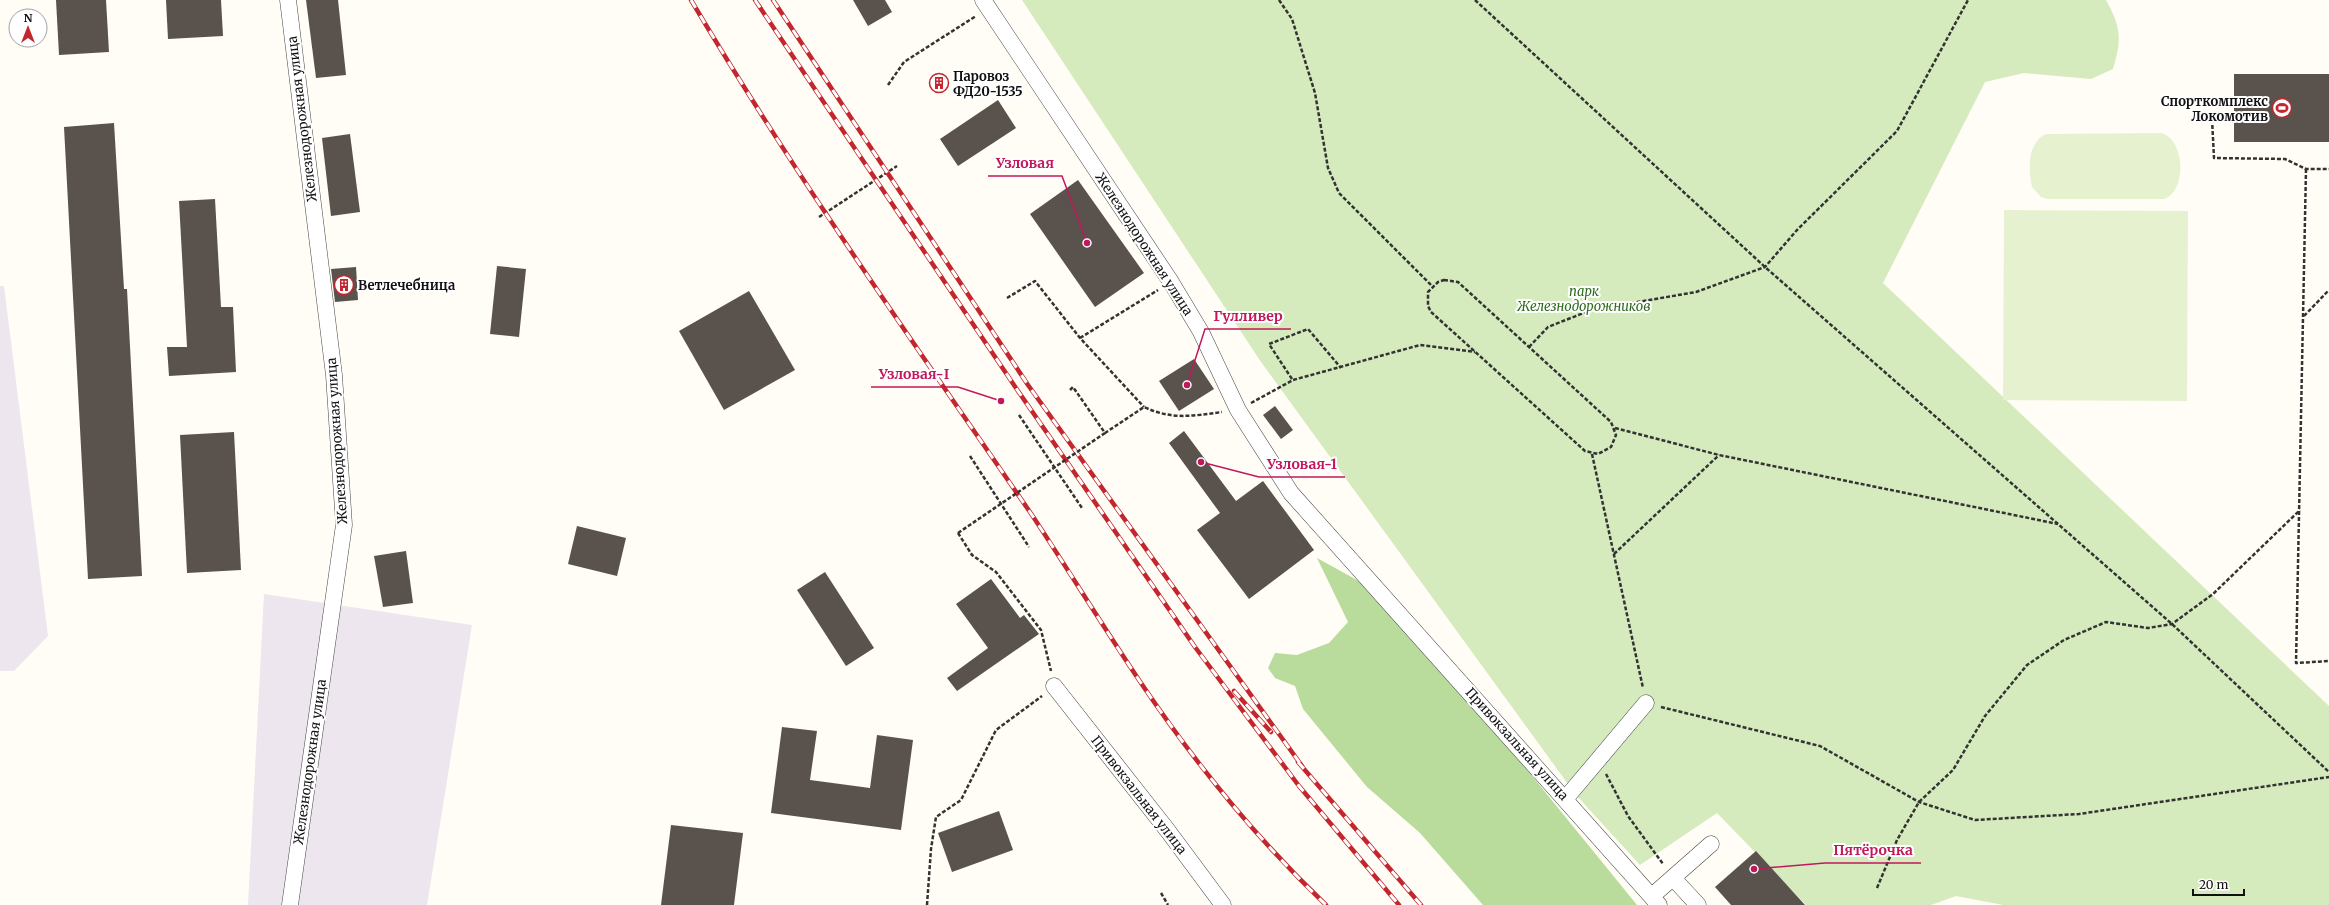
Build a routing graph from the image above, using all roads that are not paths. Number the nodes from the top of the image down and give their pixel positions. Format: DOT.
graph roads {
  1 [pos="288,0"];
  2 [pos="985,4"];
  3 [pos="1373,585"];
  4 [pos="1054,686"];
  5 [pos="1646,703"];
  6 [pos="1566,798"];
  7 [pos="1711,844"];
  8 [pos="1673,878"];
  9 [pos="1655,901"];
  10 [pos="290,905"];
  11 [pos="1223,905"];
  12 [pos="1698,905"];
  1 -- 10 [label="street, Железнодорожная улица"];
  2 -- 3 [label="street, Железнодорожная улица"];
  3 -- 6 [label="street, Привокзальная улица"];
  4 -- 11 [label="street, Привокзальная улица"];
  5 -- 6 [label="street"];
  6 -- 9 [label="street, Привокзальная улица"];
  7 -- 8 [label="street"];
  8 -- 9 [label="street"];
  8 -- 12 [label="street"];
}
